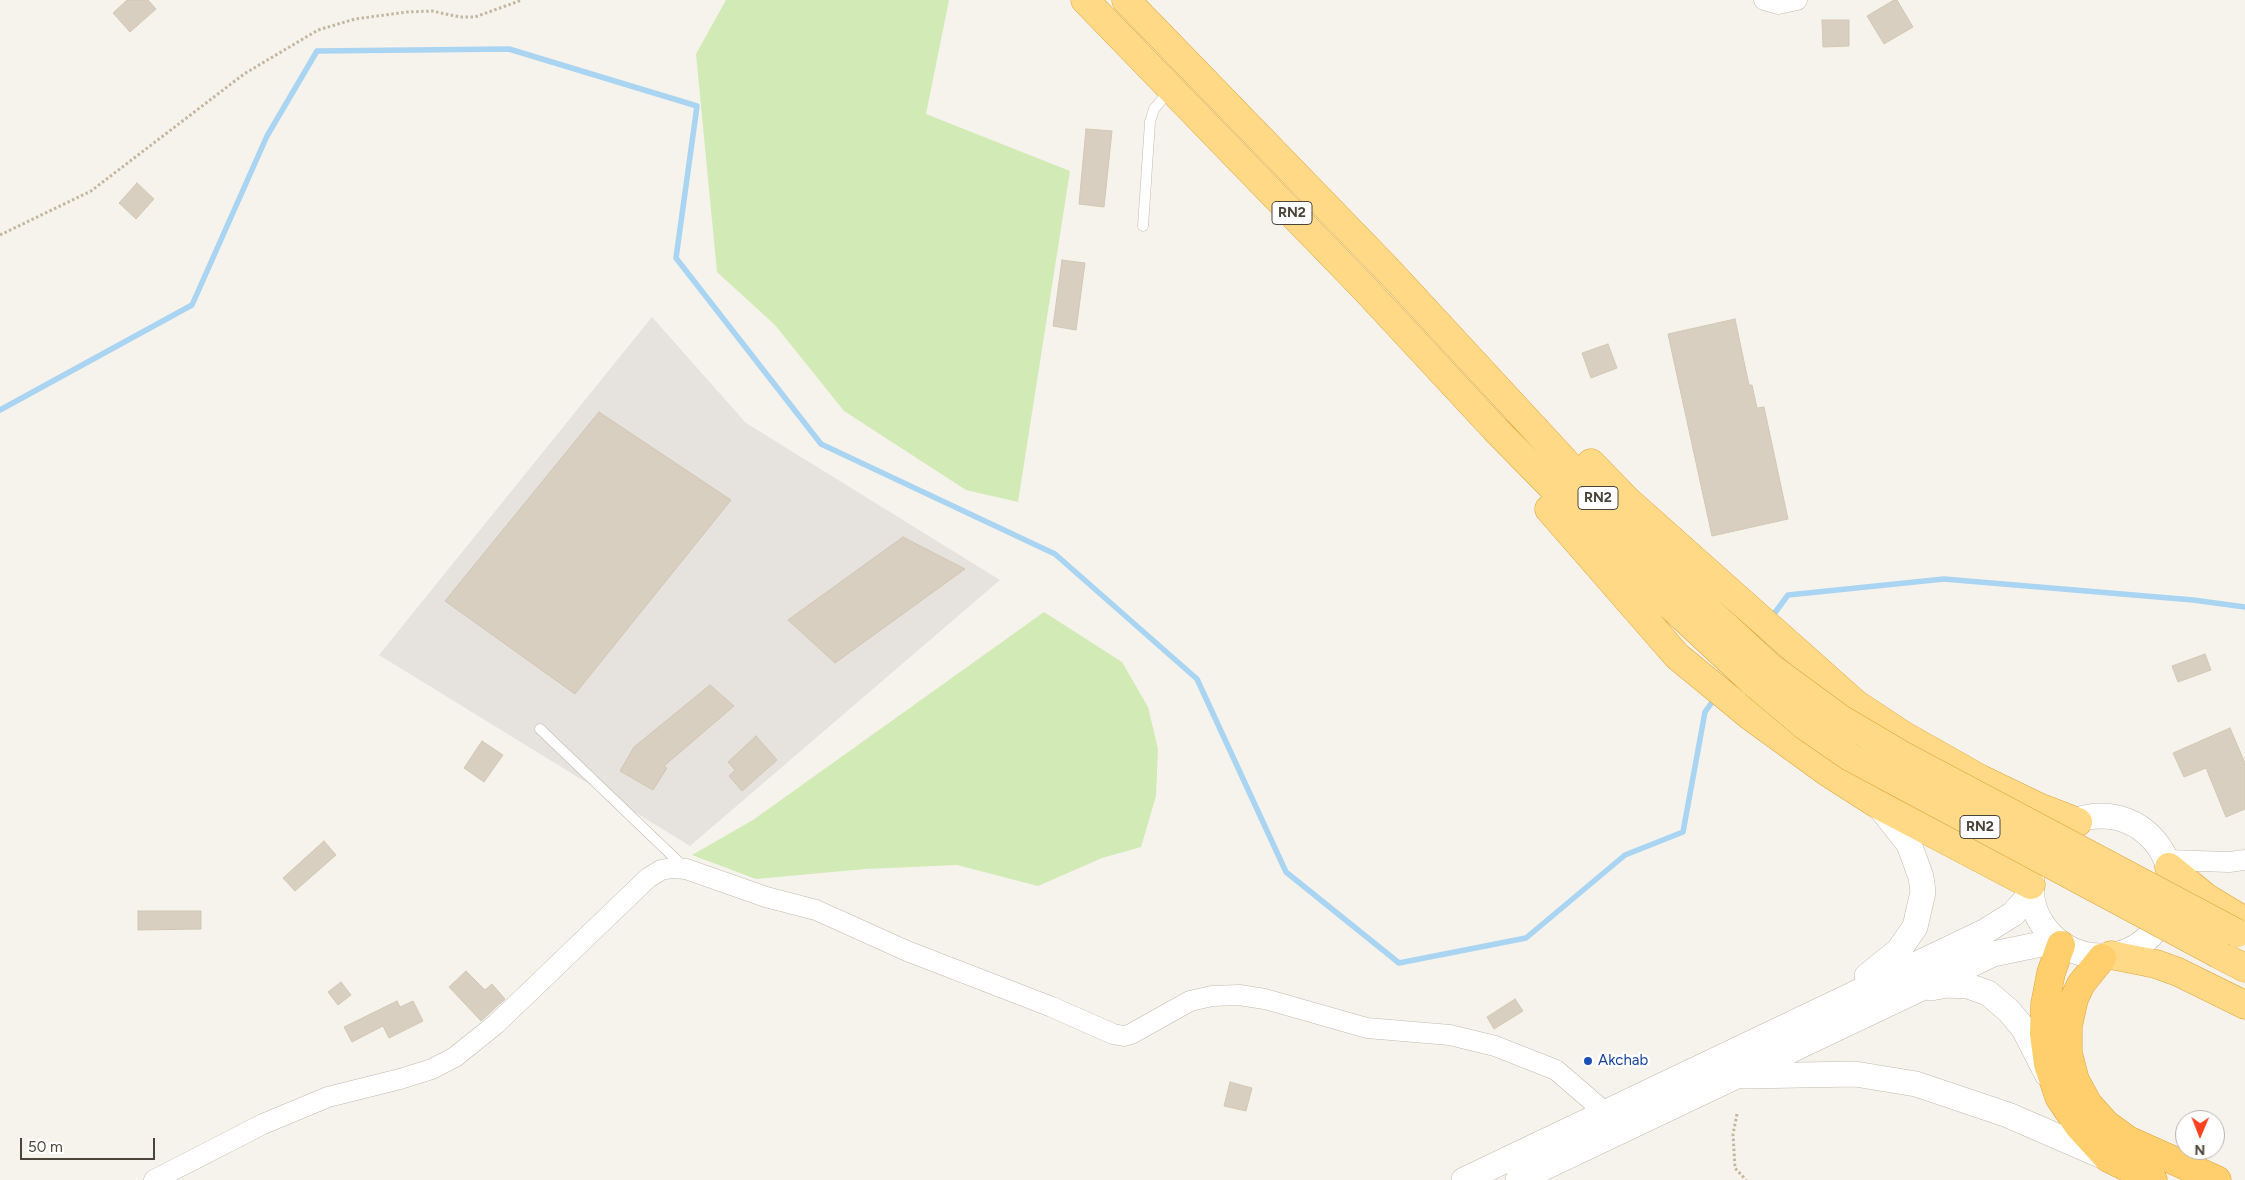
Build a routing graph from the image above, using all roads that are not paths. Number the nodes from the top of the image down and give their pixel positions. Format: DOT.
graph roads {
  1 [pos="1085,0"];
  2 [pos="1126,0"];
  3 [pos="1764,0"];
  4 [pos="1797,0"];
  5 [pos="1172,88"];
  6 [pos="1143,226"];
  7 [pos="1494,386"];
  8 [pos="1495,429"];
  9 [pos="1701,619"];
  10 [pos="540,729"];
  11 [pos="1877,804"];
  12 [pos="2078,822"];
  13 [pos="2243,861"];
  14 [pos="2168,863"];
  15 [pos="686,869"];
  16 [pos="2032,889"];
  17 [pos="2242,930"];
  18 [pos="2058,943"];
  19 [pos="2107,957"];
  20 [pos="2245,968"];
  21 [pos="1905,995"];
  22 [pos="2245,1005"];
  23 [pos="1820,1009"];
  24 [pos="1732,1076"];
  25 [pos="2059,1097"];
  26 [pos="1606,1113"];
  27 [pos="2108,1158"];
  28 [pos="154,1180"];
  29 [pos="1464,1180"];
  30 [pos="1518,1180"];
  31 [pos="2153,1180"];
  32 [pos="2217,1180"];
  1 -- 5 [label="highway, RN2"];
  2 -- 7 [label="highway, RN2"];
  3 -- 4 [label="street"];
  5 -- 6 [label="lane"];
  5 -- 8 [label="highway, RN2"];
  7 -- 9 [label="highway, RN2"];
  7 -- 12 [label="highway"];
  8 -- 9 [label="highway, RN2"];
  8 -- 11 [label="highway"];
  9 -- 17 [label="highway, RN2, bridge"];
  9 -- 20 [label="highway, RN2, bridge"];
  10 -- 15 [label="lane"];
  11 -- 16 [label="highway"];
  11 -- 23 [label="street"];
  12 -- 14 [label="street"];
  12 -- 16 [label="street"];
  13 -- 14 [label="street"];
  14 -- 17 [label="highway"];
  14 -- 19 [label="street"];
  15 -- 26 [label="street"];
  15 -- 28 [label="street"];
  16 -- 18 [label="street"];
  16 -- 23 [label="street"];
  18 -- 19 [label="street"];
  18 -- 21 [label="street"];
  18 -- 25 [label="highway"];
  19 -- 22 [label="highway"];
  19 -- 32 [label="highway"];
  21 -- 24 [label="street"];
  21 -- 25 [label="street"];
  23 -- 26 [label="street"];
  24 -- 27 [label="street"];
  24 -- 30 [label="street"];
  25 -- 27 [label="highway"];
  26 -- 29 [label="street"];
  27 -- 31 [label="highway"];
}
